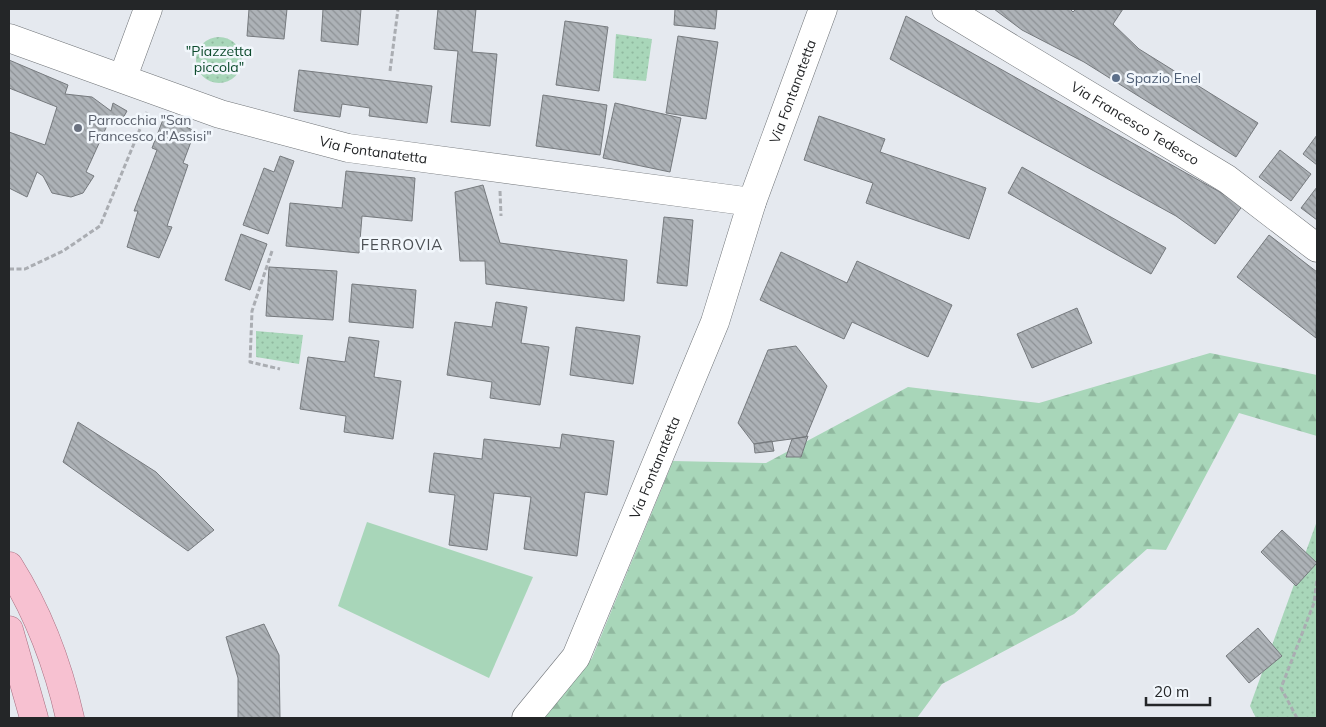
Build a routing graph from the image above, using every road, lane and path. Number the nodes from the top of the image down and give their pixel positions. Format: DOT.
graph roads {
  1 [pos="148,9"];
  2 [pos="398,9"];
  3 [pos="823,9"];
  4 [pos="946,9"];
  5 [pos="9,38"];
  6 [pos="390,71"];
  7 [pos="122,77"];
  8 [pos="156,90"];
  9 [pos="752,202"];
  10 [pos="1317,248"];
  11 [pos="272,251"];
  12 [pos="9,270"];
  13 [pos="280,369"];
  14 [pos="9,566"];
  15 [pos="1317,579"];
  16 [pos="9,630"];
  17 [pos="34,718"];
  18 [pos="70,718"];
  19 [pos="526,718"];
  20 [pos="1297,718"];
  1 -- 7 [label="street"];
  2 -- 6 [label="path"];
  3 -- 9 [label="street, Via Fontanatetta"];
  4 -- 10 [label="street, Via Francesco Tedesco"];
  5 -- 7 [label="street, Via Fontanatetta"];
  7 -- 8 [label="street, Via Fontanatetta"];
  8 -- 9 [label="street, Via Fontanatetta"];
  8 -- 12 [label="path"];
  9 -- 19 [label="street, Via Fontanatetta"];
  11 -- 13 [label="path"];
  14 -- 18 [label="main road"];
  15 -- 20 [label="path"];
  16 -- 17 [label="main road"];
}
